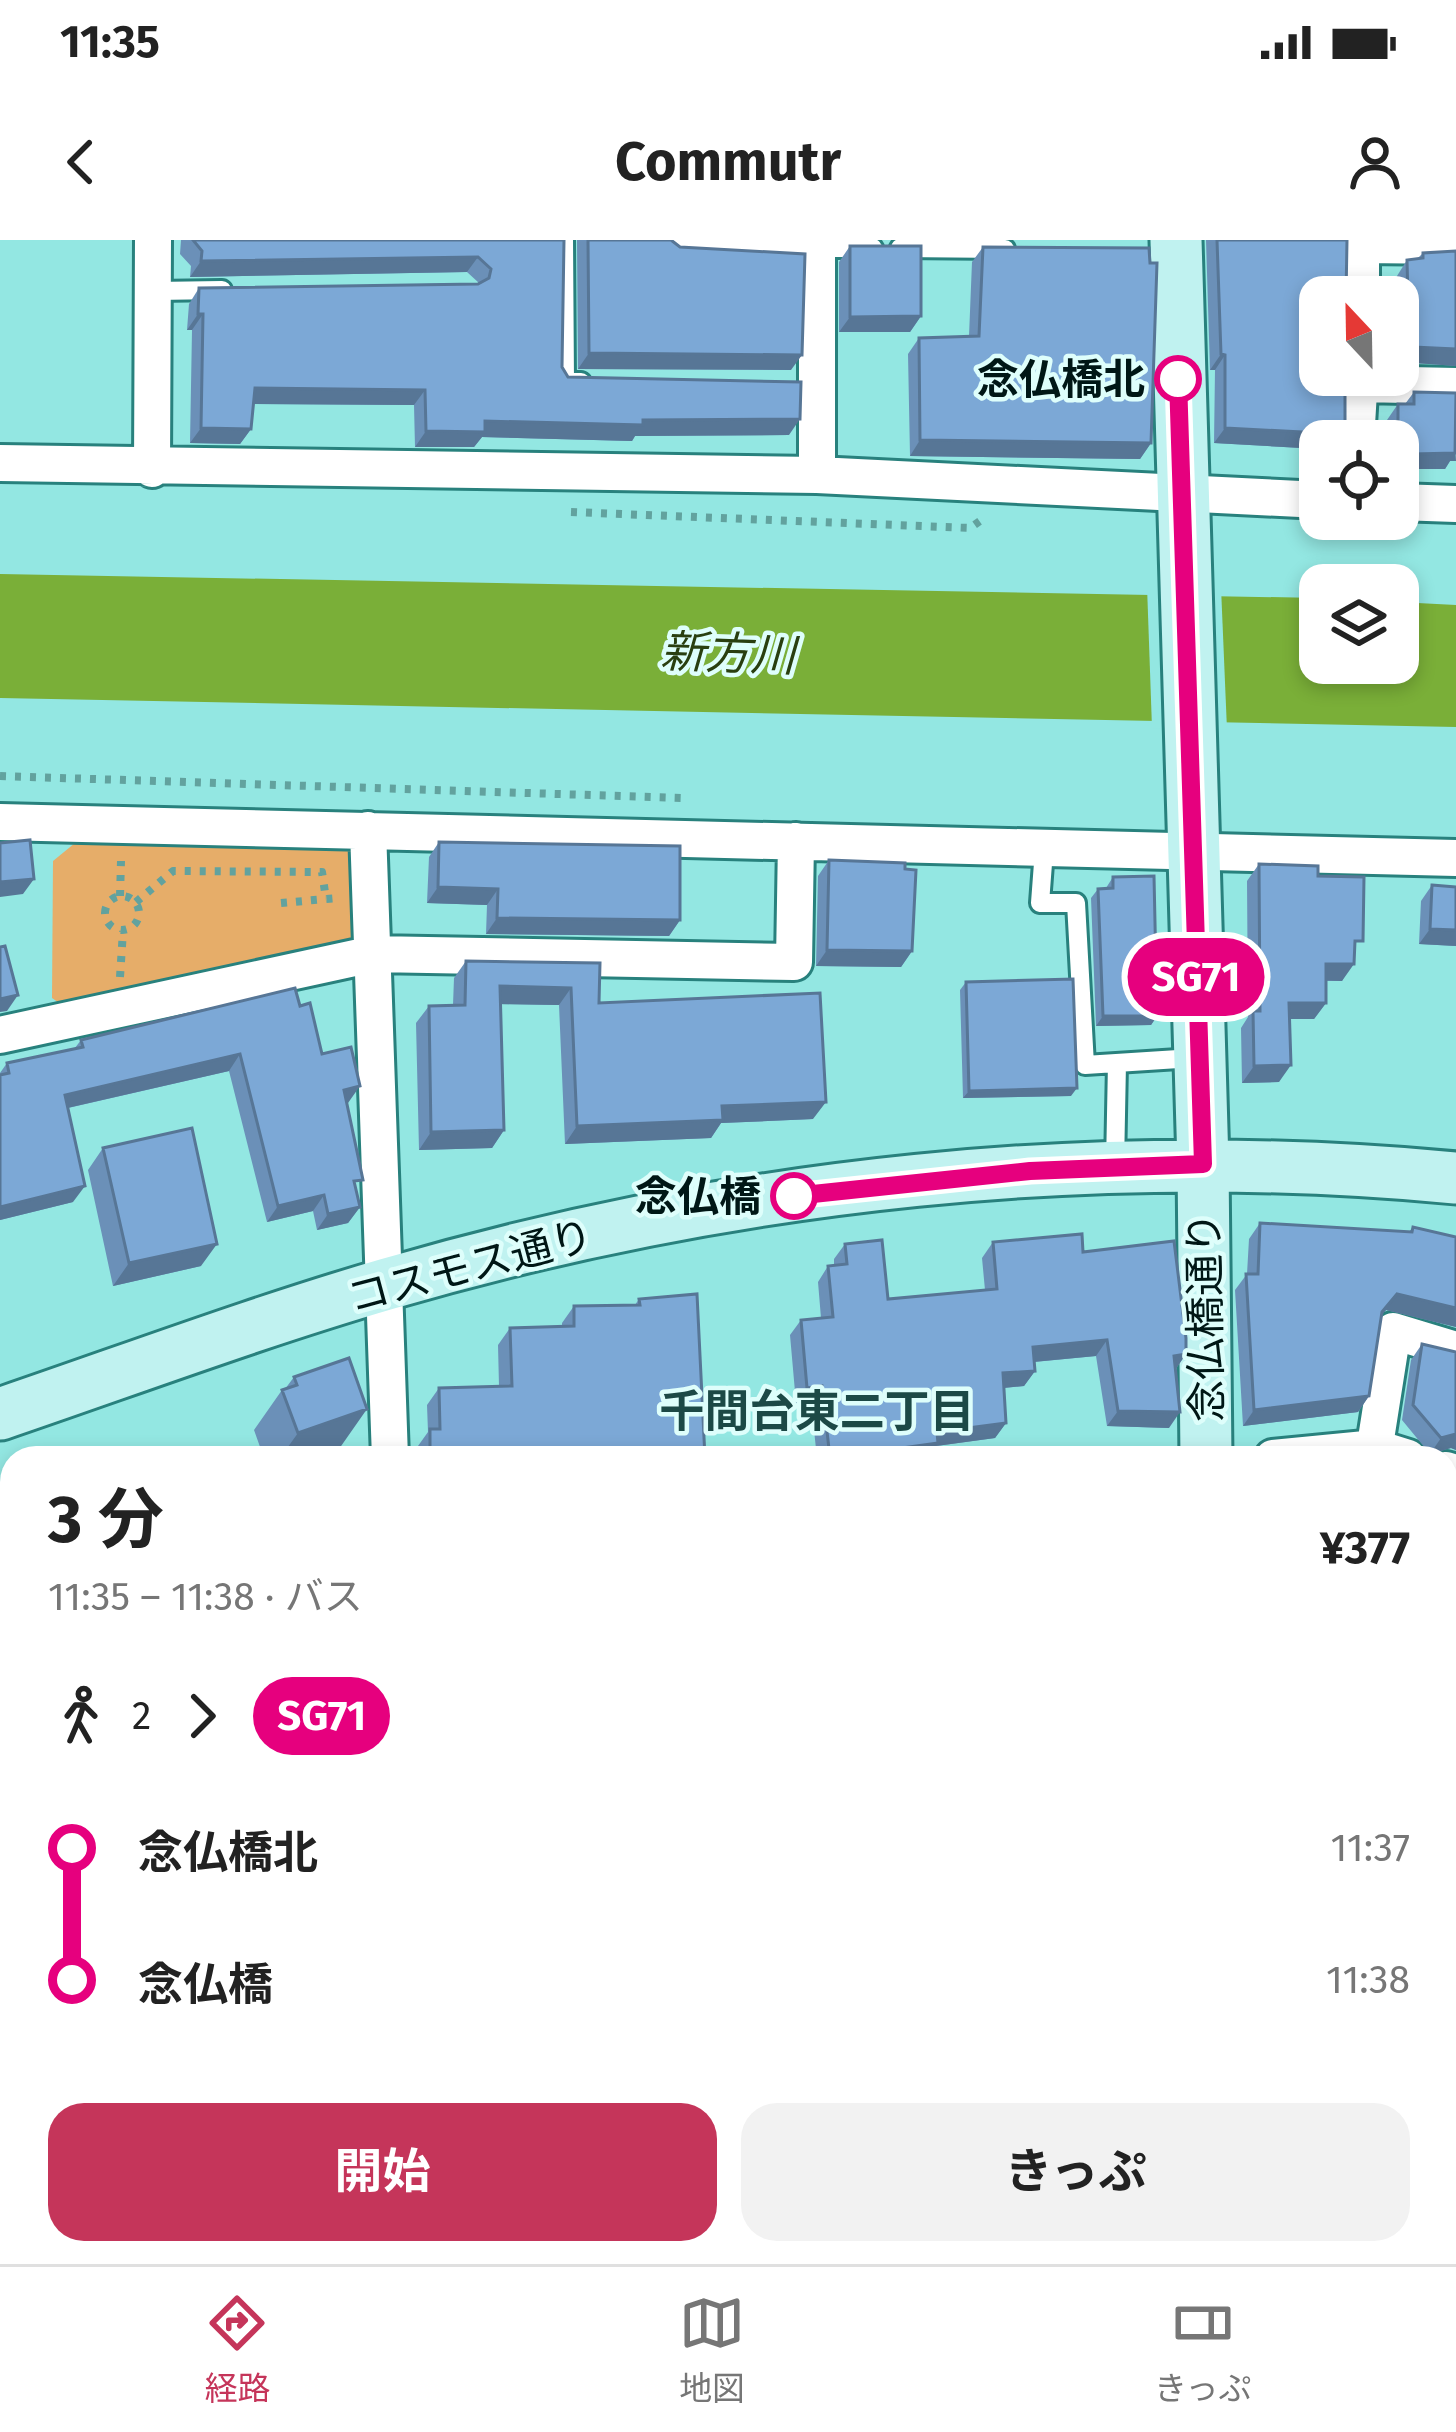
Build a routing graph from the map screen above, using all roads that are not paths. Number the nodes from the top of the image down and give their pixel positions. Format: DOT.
graph roads {
  1 [pos="153,240"];
  2 [pos="564,240"];
  3 [pos="672,240"];
  4 [pos="756,243"];
  5 [pos="1361,243"];
  6 [pos="818,244"];
  7 [pos="1456,246"];
  8 [pos="1168,247"];
  9 [pos="1032,249"];
  10 [pos="1360,276"];
  11 [pos="244,290"];
  12 [pos="154,291"];
  13 [pos="611,382"];
  14 [pos="1419,384"];
  15 [pos="1456,386"];
  16 [pos="0,464"];
  17 [pos="152,469"];
  18 [pos="817,475"];
  19 [pos="1299,502"];
  20 [pos="1419,503"];
  21 [pos="1456,504"];
  22 [pos="1181,513"];
  23 [pos="0,822"];
  24 [pos="368,830"];
  25 [pos="796,842"];
  26 [pos="1044,850"];
  27 [pos="1191,852"];
  28 [pos="1456,858"];
  29 [pos="373,954"];
  30 [pos="0,1035"];
  31 [pos="1199,1058"];
  32 [pos="1117,1063"];
  33 [pos="1203,1164"];
  34 [pos="1115,1167"];
  35 [pos="1456,1178"];
  36 [pos="386,1284"];
  37 [pos="1456,1350"];
  38 [pos="0,1414"];
  39 [pos="390,1446"];
  40 [pos="1206,1446"];
  41 [pos="1387,1446"];
  1 -- 12 [label="street"];
  2 -- 13 [label="lane"];
  3 -- 4 [label="street"];
  4 -- 6 [label="street"];
  5 -- 7 [label="street"];
  5 -- 10 [label="street"];
  6 -- 9 [label="lane"];
  6 -- 18 [label="street"];
  8 -- 22 [label="street, 念仏橋通り"];
  11 -- 12 [label="lane"];
  12 -- 17 [label="street"];
  14 -- 15 [label="street"];
  16 -- 17 [label="street"];
  17 -- 18 [label="street"];
  18 -- 22 [label="street"];
  19 -- 22 [label="street"];
  20 -- 21 [label="street"];
  22 -- 27 [label="street, 念仏橋通り"];
  23 -- 24 [label="street"];
  24 -- 25 [label="street"];
  24 -- 29 [label="street"];
  25 -- 26 [label="street"];
  25 -- 29 [label="street"];
  26 -- 27 [label="street"];
  26 -- 32 [label="lane"];
  27 -- 28 [label="street"];
  27 -- 31 [label="street, 念仏橋通り"];
  29 -- 30 [label="street"];
  29 -- 36 [label="street"];
  31 -- 32 [label="lane"];
  31 -- 33 [label="street, 念仏橋通り"];
  32 -- 34 [label="lane"];
  33 -- 34 [label="street, コスモス通り"];
  33 -- 35 [label="street, コスモス通り"];
  33 -- 40 [label="street, 念仏橋通り"];
  34 -- 36 [label="street, コスモス通り"];
  36 -- 38 [label="street, コスモス通り"];
  36 -- 39 [label="street"];
  37 -- 41 [label="street"];
}
